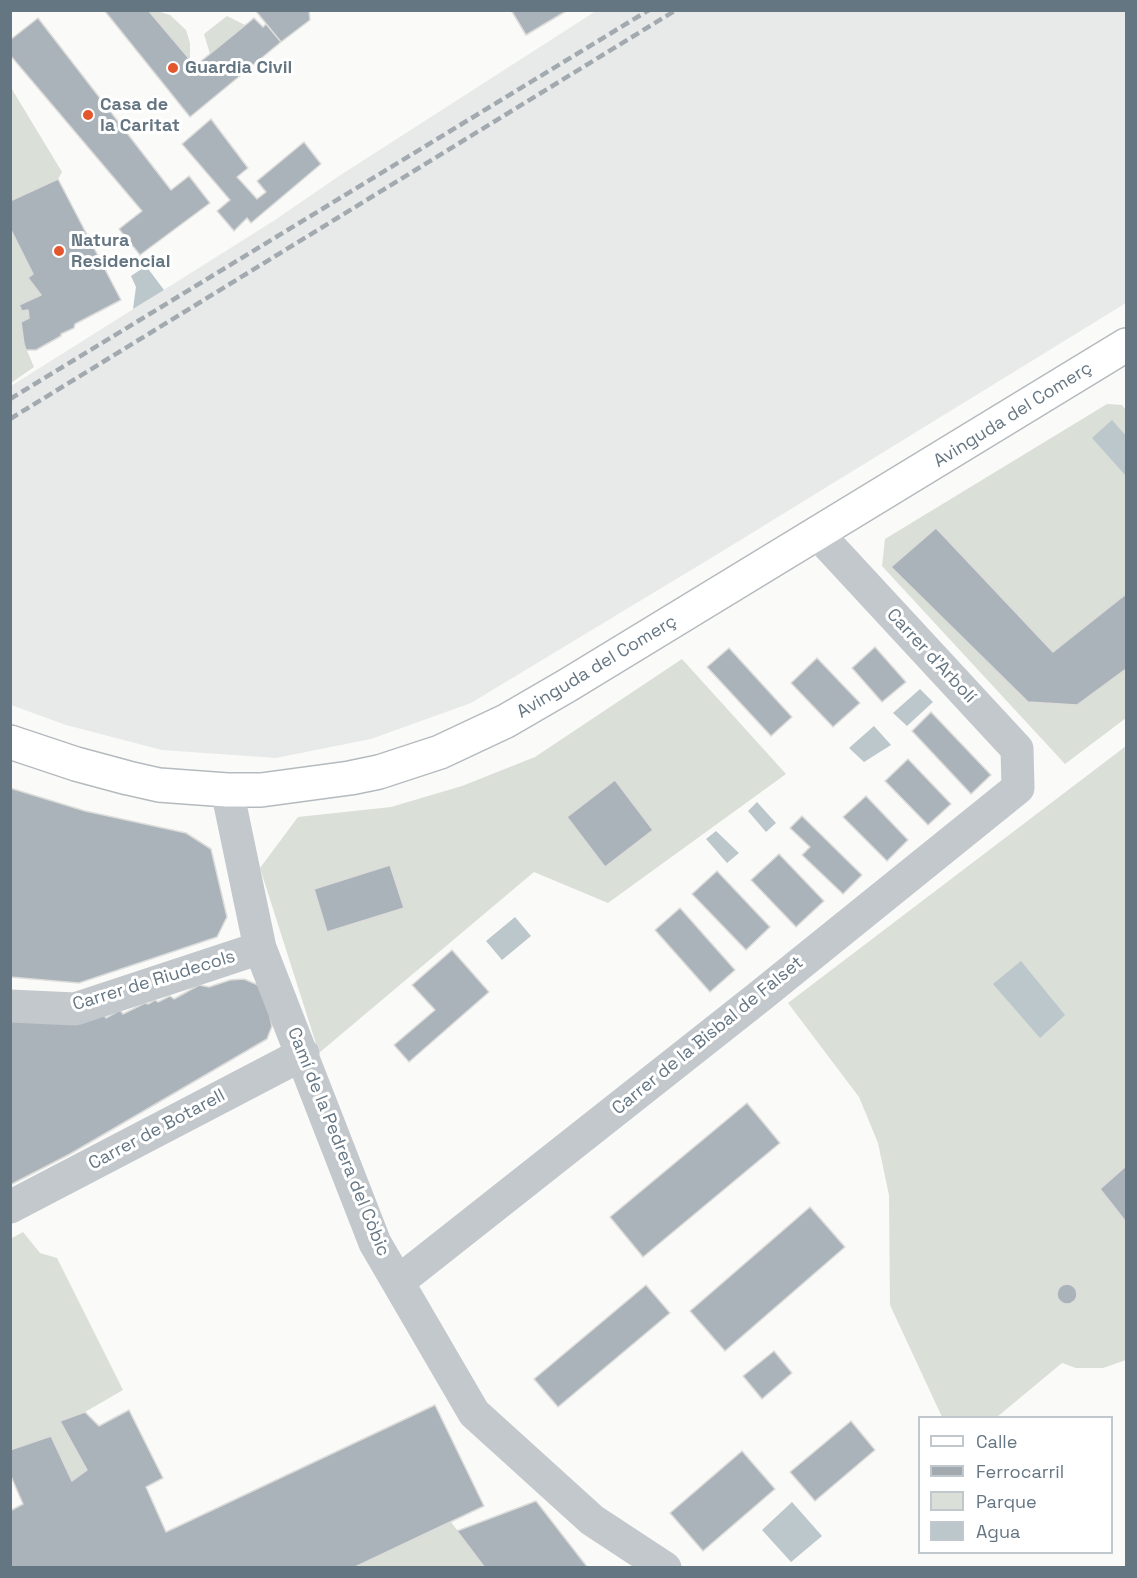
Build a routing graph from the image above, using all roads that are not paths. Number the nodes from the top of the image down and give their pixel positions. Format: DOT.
graph roads {
  1 [pos="1126,345"];
  2 [pos="818,534"];
  3 [pos="10,742"];
  4 [pos="1018,788"];
  5 [pos="226,790"];
  6 [pos="260,948"];
  7 [pos="10,1006"];
  8 [pos="303,1054"];
  9 [pos="10,1207"];
  10 [pos="398,1282"];
  11 [pos="665,1568"];
  1 -- 2 [label="main road, Avinguda del Comerç"];
  2 -- 4 [label="street, Carrer d'Arbolí"];
  2 -- 5 [label="main road, Avinguda del Comerç"];
  3 -- 5 [label="main road, Avinguda del Comerç"];
  4 -- 10 [label="street, Carrer de la Bisbal de Falset"];
  5 -- 6 [label="street, Camí de la Pedrera del Còbic"];
  6 -- 7 [label="street, Carrer de Riudecols"];
  6 -- 8 [label="street, Camí de la Pedrera del Còbic"];
  8 -- 9 [label="street, Carrer de Botarell"];
  8 -- 10 [label="street, Camí de la Pedrera del Còbic"];
  10 -- 11 [label="street, Camí de la Pedrera del Còbic"];
}
